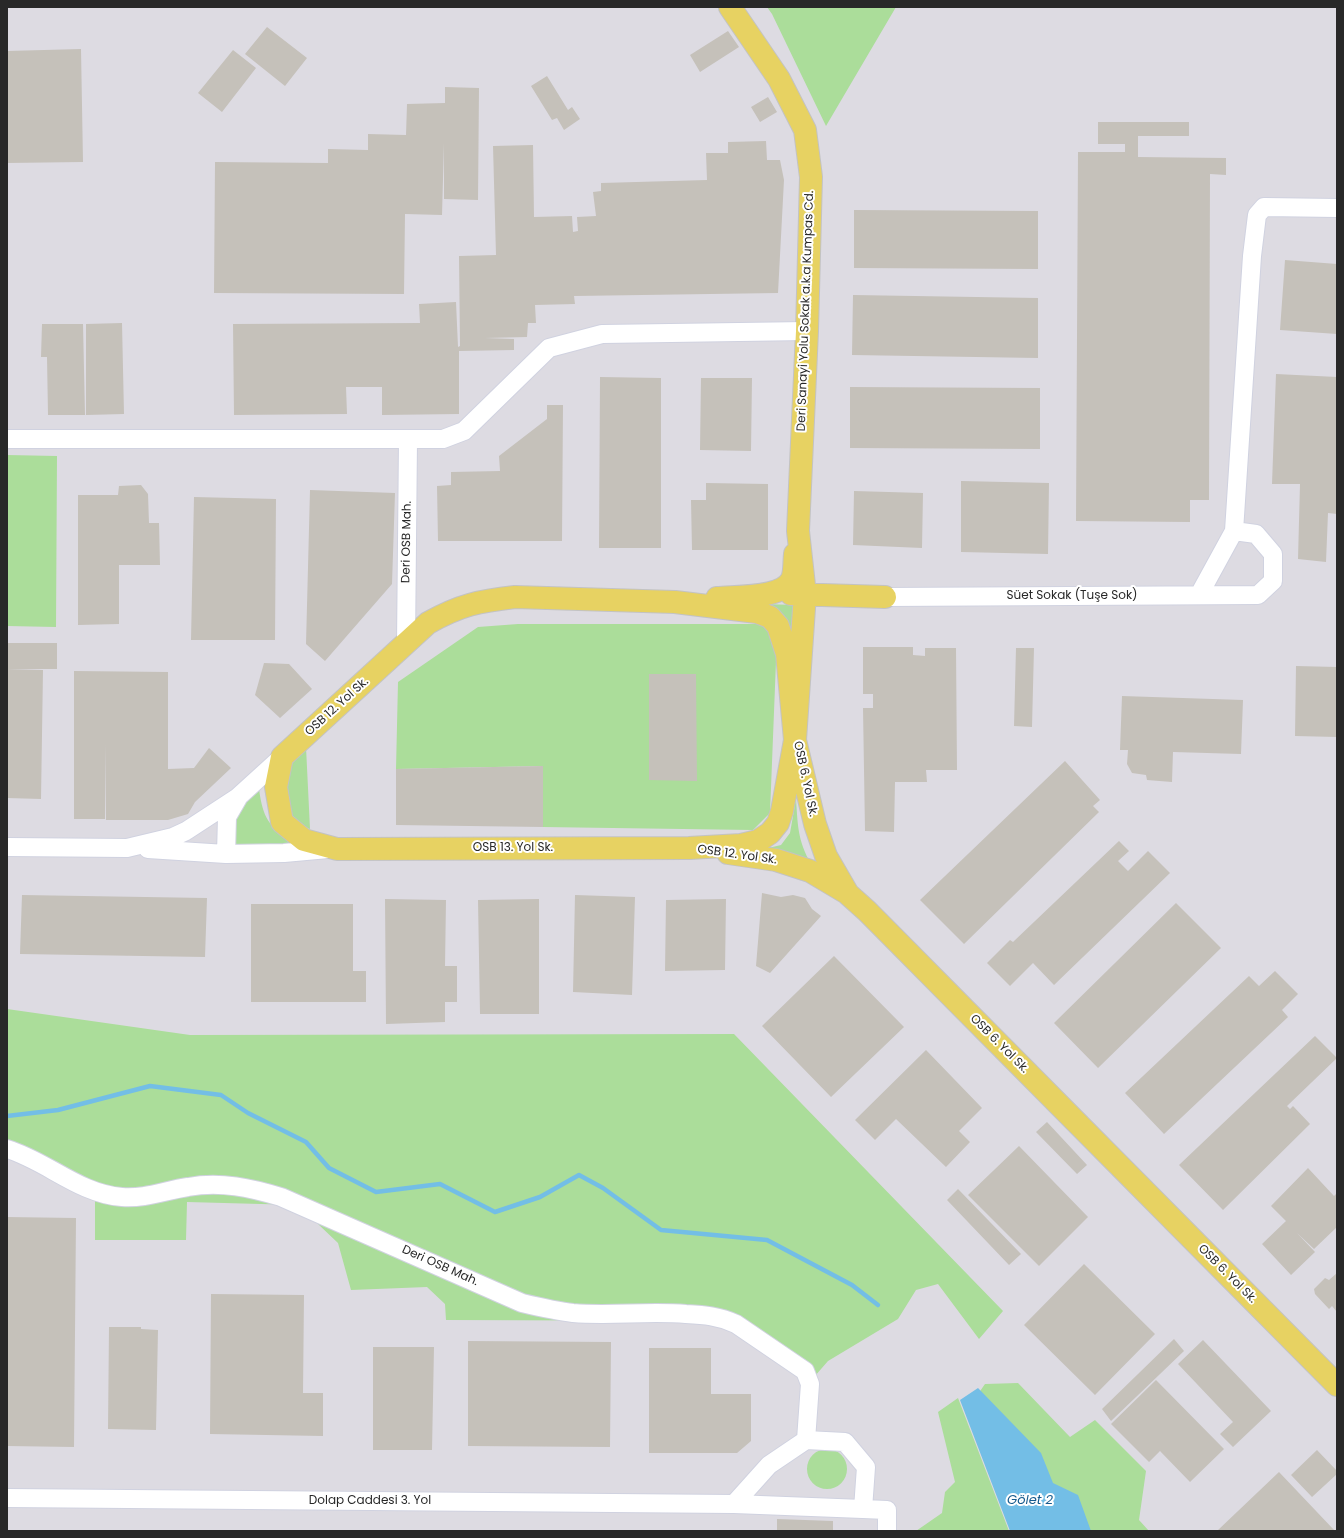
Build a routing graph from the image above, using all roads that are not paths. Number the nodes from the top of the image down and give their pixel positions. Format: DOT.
graph roads {
  1 [pos="730,7"];
  2 [pos="1337,208"];
  3 [pos="807,331"];
  4 [pos="7,439"];
  5 [pos="408,440"];
  6 [pos="1234,531"];
  7 [pos="798,532"];
  8 [pos="802,571"];
  9 [pos="771,593"];
  10 [pos="805,594"];
  11 [pos="830,595"];
  12 [pos="1199,595"];
  13 [pos="886,597"];
  14 [pos="675,602"];
  15 [pos="803,636"];
  16 [pos="406,644"];
  17 [pos="796,740"];
  18 [pos="282,757"];
  19 [pos="238,797"];
  20 [pos="7,847"];
  21 [pos="127,848"];
  22 [pos="689,848"];
  23 [pos="337,849"];
  24 [pos="226,854"];
  25 [pos="848,894"];
  26 [pos="7,1149"];
  27 [pos="1337,1385"];
  28 [pos="806,1440"];
  29 [pos="7,1498"];
  30 [pos="734,1504"];
  31 [pos="863,1509"];
  32 [pos="887,1531"];
  1 -- 3 [label="main road, Deri Sanayi Yolu Sokak a.k.a Kumpas Cd."];
  2 -- 6 [label="street"];
  3 -- 5 [label="street"];
  3 -- 7 [label="main road, Deri Sanayi Yolu Sokak a.k.a Kumpas Cd."];
  4 -- 5 [label="street"];
  5 -- 16 [label="street, Deri OSB Mah."];
  6 -- 12 [label="street"];
  6 -- 12 [label="street, Süet Sokak (Tuşe Sok)"];
  7 -- 8 [label="main road, Deri Sanayi Yolu Sokak a.k.a Kumpas Cd."];
  7 -- 9 [label="main road"];
  8 -- 10 [label="main road, Deri Sanayi Yolu Sokak a.k.a Kumpas Cd."];
  8 -- 11 [label="street"];
  9 -- 10 [label="main road"];
  9 -- 14 [label="main road"];
  10 -- 11 [label="main road"];
  10 -- 15 [label="main road, Deri Sanayi Yolu Sokak a.k.a Kumpas Cd."];
  11 -- 13 [label="main road"];
  12 -- 13 [label="street, Süet Sokak (Tuşe Sok)"];
  13 -- 15 [label="main road"];
  14 -- 16 [label="main road, OSB 12. Yol Sk."];
  14 -- 17 [label="main road"];
  15 -- 17 [label="main road, OSB 6. Yol Sk."];
  16 -- 18 [label="main road, OSB 12. Yol Sk."];
  17 -- 22 [label="main road"];
  17 -- 25 [label="main road, OSB 6. Yol Sk."];
  18 -- 19 [label="street, OSB 12. Yol Sk."];
  18 -- 23 [label="main road, OSB 13. Yol Sk."];
  19 -- 21 [label="street, OSB 12. Yol Sk."];
  19 -- 24 [label="street"];
  20 -- 21 [label="street, OSB 12. Yol Sk."];
  21 -- 24 [label="street"];
  22 -- 23 [label="main road, OSB 13. Yol Sk."];
  22 -- 25 [label="main road, OSB 12. Yol Sk."];
  23 -- 24 [label="street"];
  25 -- 27 [label="main road, OSB 6. Yol Sk."];
  26 -- 28 [label="street, Deri OSB Mah."];
  28 -- 30 [label="street"];
  28 -- 31 [label="street"];
  29 -- 30 [label="street, Dolap Caddesi 3. Yol"];
  30 -- 31 [label="street, Dolap Caddesi 3. Yol"];
  31 -- 32 [label="street"];
}
